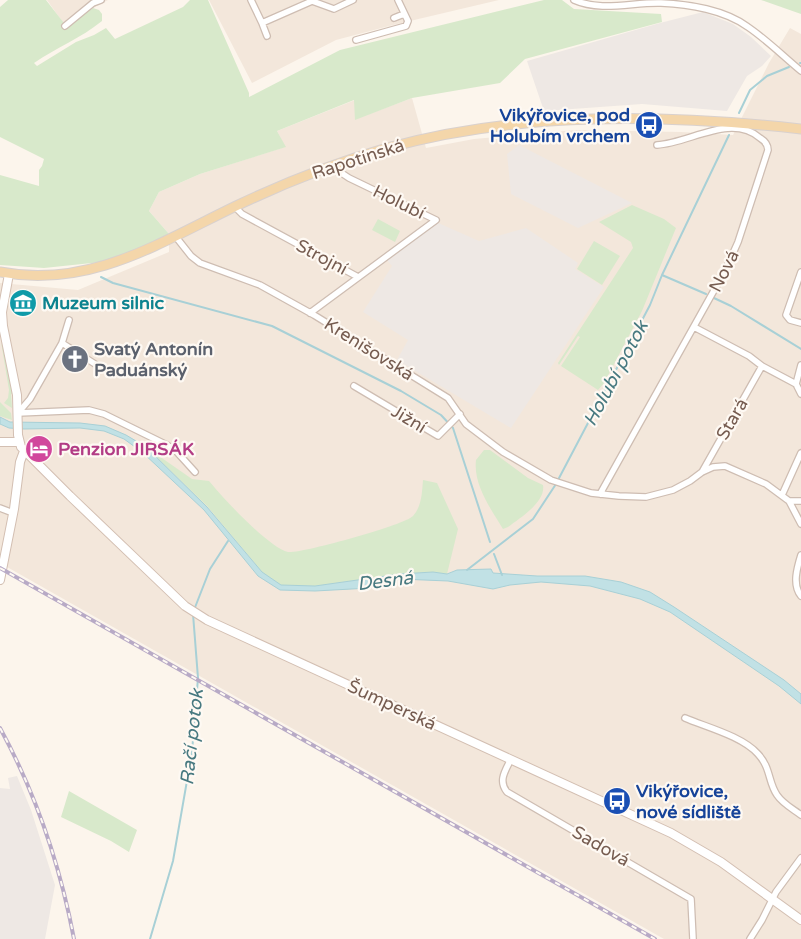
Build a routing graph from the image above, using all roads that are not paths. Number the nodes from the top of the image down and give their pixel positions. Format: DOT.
graph roads {
  1 [pos="101,0"];
  2 [pos="251,0"];
  3 [pos="353,0"];
  4 [pos="398,0"];
  5 [pos="574,0"];
  6 [pos="92,2"];
  7 [pos="404,14"];
  8 [pos="394,18"];
  9 [pos="262,23"];
  10 [pos="65,26"];
  11 [pos="267,36"];
  12 [pos="356,40"];
  13 [pos="801,71"];
  14 [pos="801,129"];
  15 [pos="657,145"];
  16 [pos="331,166"];
  17 [pos="235,207"];
  18 [pos="176,237"];
  19 [pos="801,272"];
  20 [pos="4,273"];
  21 [pos="358,277"];
  22 [pos="1,309"];
  23 [pos="310,313"];
  24 [pos="68,320"];
  25 [pos="801,323"];
  26 [pos="694,328"];
  27 [pos="62,343"];
  28 [pos="95,364"];
  29 [pos="801,365"];
  30 [pos="762,366"];
  31 [pos="796,384"];
  32 [pos="354,386"];
  33 [pos="801,394"];
  34 [pos="460,414"];
  35 [pos="18,416"];
  36 [pos="0,442"];
  37 [pos="19,442"];
  38 [pos="24,451"];
  39 [pos="801,453"];
  40 [pos="195,472"];
  41 [pos="702,472"];
  42 [pos="600,494"];
  43 [pos="782,495"];
  44 [pos="789,500"];
  45 [pos="801,501"];
  46 [pos="0,508"];
  47 [pos="13,512"];
  48 [pos="801,524"];
  49 [pos="801,555"];
  50 [pos="0,580"];
  51 [pos="801,596"];
  52 [pos="685,718"];
  53 [pos="511,759"];
  54 [pos="801,815"];
  55 [pos="801,858"];
  56 [pos="772,898"];
  57 [pos="801,920"];
  58 [pos="693,939"];
  59 [pos="750,939"];
  1 -- 6 [label="street"];
  2 -- 9 [label="street"];
  3 -- 9 [label="street"];
  4 -- 7 [label="street"];
  5 -- 13 [label="street"];
  6 -- 10 [label="street"];
  7 -- 8 [label="street"];
  7 -- 12 [label="street"];
  9 -- 11 [label="street"];
  14 -- 16 [label="main road, Rapotínská"];
  15 -- 26 [label="street, Nová"];
  16 -- 17 [label="main road, Rapotínská"];
  16 -- 21 [label="street, Holubí"];
  17 -- 18 [label="main road, Rapotínská"];
  17 -- 21 [label="street, Strojní"];
  18 -- 20 [label="main road, Rapotínská"];
  18 -- 23 [label="street, Krenišovská"];
  19 -- 25 [label="street"];
  20 -- 22 [label="street"];
  21 -- 23 [label="street, Strojní"];
  22 -- 35 [label="street"];
  23 -- 34 [label="street, Krenišovská"];
  24 -- 27 [label="street"];
  26 -- 30 [label="street"];
  26 -- 42 [label="street, Nová"];
  27 -- 28 [label="street"];
  27 -- 35 [label="street"];
  29 -- 31 [label="street"];
  30 -- 31 [label="street"];
  30 -- 41 [label="street, Stará"];
  31 -- 33 [label="street"];
  32 -- 34 [label="street, Jižní"];
  34 -- 42 [label="street, Krenišovská"];
  35 -- 37 [label="street"];
  35 -- 40 [label="street"];
  36 -- 37 [label="street"];
  37 -- 38 [label="street, Šumperská"];
  38 -- 47 [label="street"];
  38 -- 53 [label="street, Šumperská"];
  39 -- 43 [label="street"];
  41 -- 42 [label="street, Krenišovská"];
  41 -- 43 [label="street"];
  43 -- 44 [label="street"];
  44 -- 45 [label="street"];
  44 -- 48 [label="street"];
  46 -- 47 [label="street"];
  47 -- 50 [label="street"];
  49 -- 51 [label="street"];
  52 -- 54 [label="street"];
  53 -- 56 [label="street, Šumperská"];
  53 -- 58 [label="street, Sadová"];
  55 -- 56 [label="street"];
  56 -- 57 [label="street, Šumperská"];
  56 -- 59 [label="street"];
}
